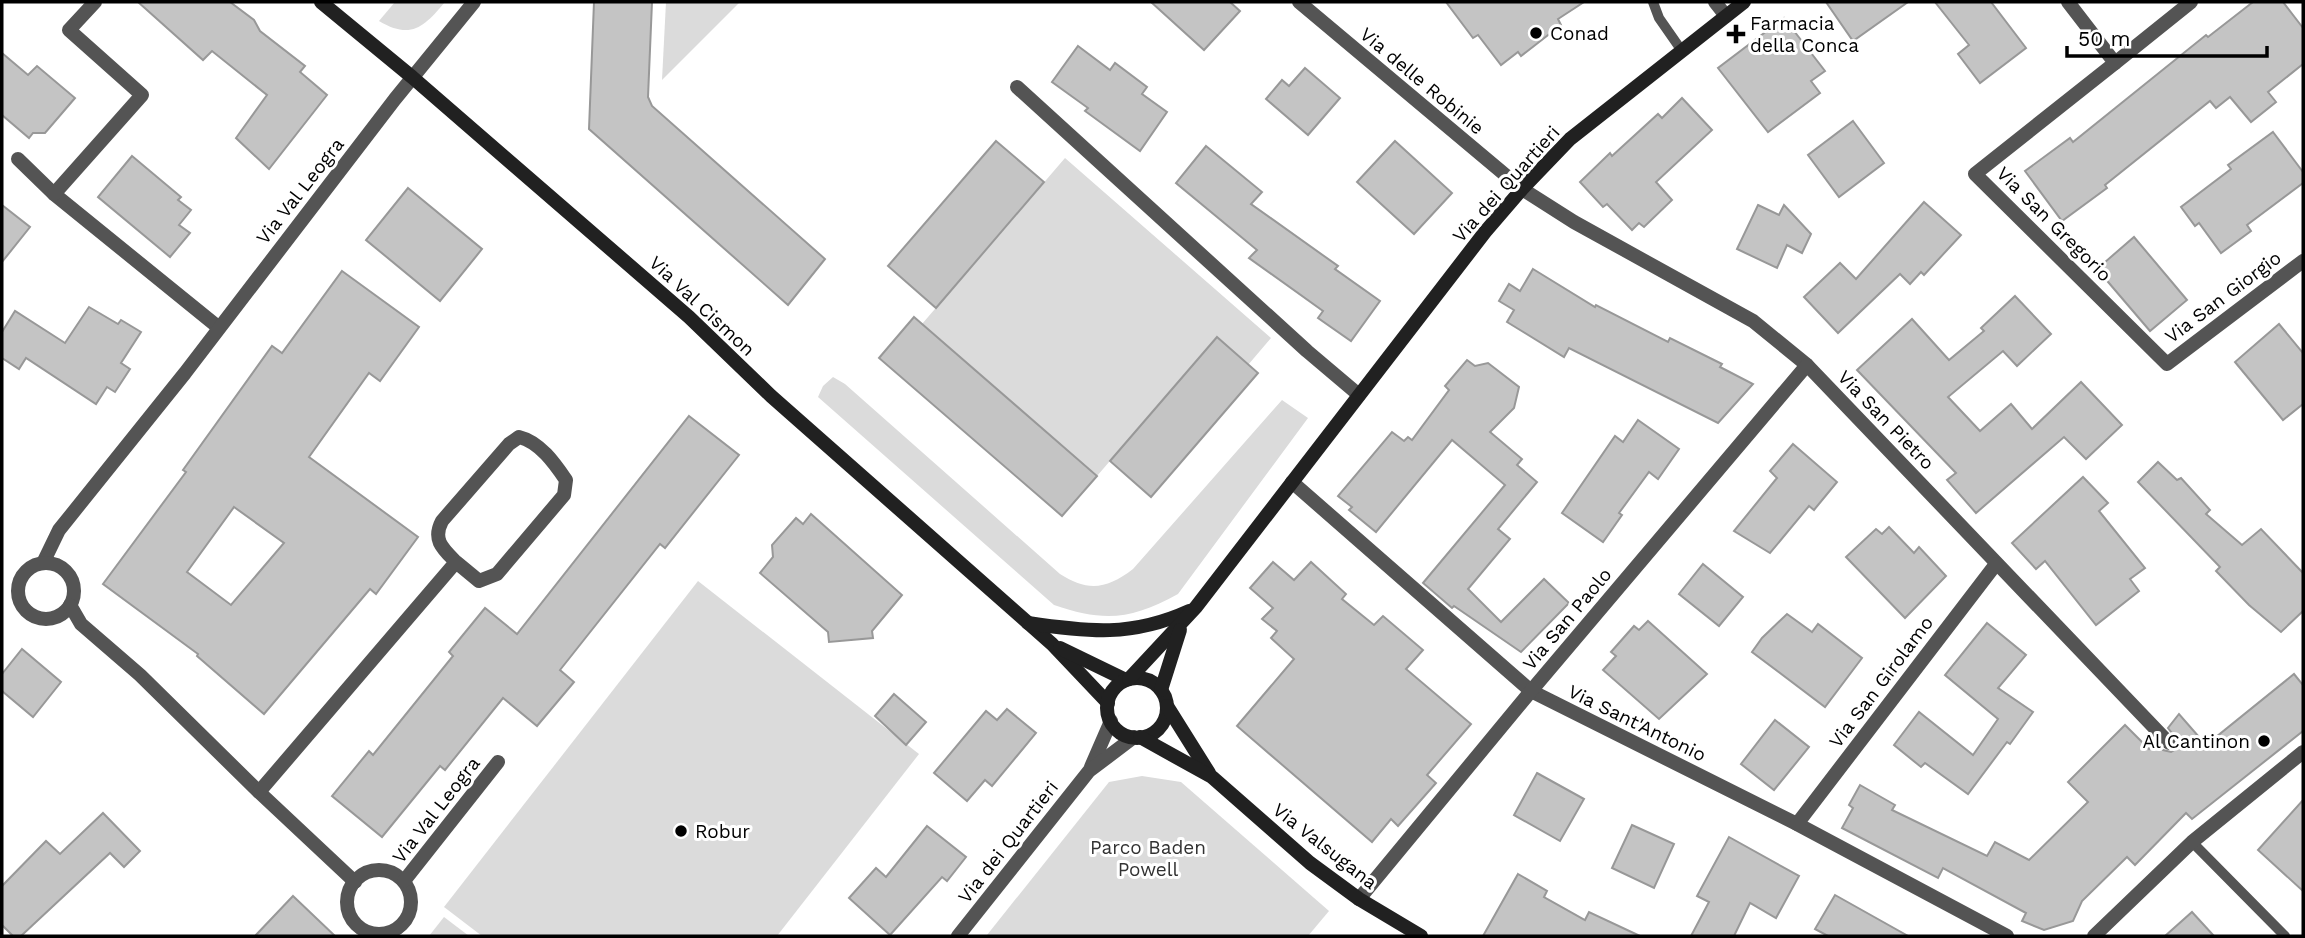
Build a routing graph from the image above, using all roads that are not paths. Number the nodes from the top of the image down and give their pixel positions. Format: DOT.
graph roads {
  1 [pos="95,2"];
  2 [pos="321,2"];
  3 [pos="474,2"];
  4 [pos="1299,2"];
  5 [pos="1653,2"];
  6 [pos="1715,2"];
  7 [pos="1744,2"];
  8 [pos="2068,2"];
  9 [pos="2191,2"];
  10 [pos="1726,16"];
  11 [pos="1682,51"];
  12 [pos="2115,63"];
  13 [pos="412,77"];
  14 [pos="1017,87"];
  15 [pos="18,159"];
  16 [pos="1522,189"];
  17 [pos="54,194"];
  18 [pos="2300,268"];
  19 [pos="218,327"];
  20 [pos="2167,364"];
  21 [pos="1807,365"];
  22 [pos="1359,395"];
  23 [pos="1292,482"];
  24 [pos="456,562"];
  25 [pos="43,563"];
  26 [pos="1996,564"];
  27 [pos="70,605"];
  28 [pos="1196,607"];
  29 [pos="1028,623"];
  30 [pos="1181,625"];
  31 [pos="1052,644"];
  32 [pos="1127,680"];
  33 [pos="1161,690"];
  34 [pos="1531,691"];
  35 [pos="1108,703"];
  36 [pos="1167,706"];
  37 [pos="1111,721"];
  38 [pos="1137,737"];
  39 [pos="2169,743"];
  40 [pos="2303,751"];
  41 [pos="498,762"];
  42 [pos="1089,771"];
  43 [pos="1212,777"];
  44 [pos="259,792"];
  45 [pos="1797,824"];
  46 [pos="2192,842"];
  47 [pos="404,881"];
  48 [pos="355,882"];
  49 [pos="1359,900"];
  50 [pos="378,935"];
  51 [pos="958,936"];
  52 [pos="1421,936"];
  53 [pos="2007,936"];
  54 [pos="2094,936"];
  55 [pos="2285,936"];
  1 -- 17 [label="street"];
  2 -- 13 [label="main road, Via Val Cismon"];
  3 -- 13 [label="street, Via Val Leogra"];
  4 -- 16 [label="street, Via delle Robinie"];
  5 -- 11 [label="lane"];
  6 -- 10 [label="street"];
  7 -- 10 [label="main road, Via dei Quartieri"];
  8 -- 12 [label="street"];
  9 -- 12 [label="street"];
  10 -- 11 [label="main road, Via dei Quartieri"];
  11 -- 16 [label="main road, Via dei Quartieri"];
  12 -- 20 [label="street, Via San Gregorio"];
  13 -- 19 [label="street, Via Val Leogra"];
  13 -- 29 [label="main road, Via Val Cismon"];
  14 -- 22 [label="street"];
  15 -- 17 [label="street"];
  16 -- 21 [label="street, Via San Pietro"];
  16 -- 22 [label="main road, Via dei Quartieri"];
  17 -- 19 [label="street"];
  18 -- 20 [label="street, Via San Giorgio"];
  19 -- 25 [label="street, Via Val Leogra"];
  21 -- 26 [label="street, Via San Pietro"];
  21 -- 34 [label="street, Via San Paolo"];
  22 -- 23 [label="main road, Via dei Quartieri"];
  23 -- 28 [label="main road, Via dei Quartieri"];
  23 -- 34 [label="street, Via Sant'Antonio"];
  24 -- 24 [label="street"];
  24 -- 44 [label="street"];
  25 -- 27 [label="street"];
  25 -- 27 [label="street, Via Val Leogra"];
  26 -- 39 [label="street, Via San Pietro"];
  26 -- 45 [label="street, Via San Girolamo"];
  27 -- 44 [label="street"];
  28 -- 29 [label="main road"];
  28 -- 30 [label="main road, Via dei Quartieri"];
  29 -- 31 [label="main road, Via Val Cismon"];
  30 -- 32 [label="main road, Via dei Quartieri"];
  30 -- 33 [label="main road, Via dei Quartieri"];
  31 -- 32 [label="main road, Via Val Cismon"];
  31 -- 35 [label="main road, Via Val Cismon"];
  32 -- 33 [label="main road"];
  32 -- 35 [label="main road"];
  33 -- 36 [label="main road"];
  34 -- 45 [label="street, Via Sant'Antonio"];
  34 -- 49 [label="street, Via San Paolo"];
  35 -- 37 [label="main road"];
  36 -- 38 [label="main road"];
  36 -- 43 [label="main road, Via Valsugana"];
  37 -- 38 [label="main road"];
  37 -- 42 [label="street, Via dei Quartieri"];
  38 -- 42 [label="street, Via dei Quartieri"];
  38 -- 43 [label="main road, Via Valsugana"];
  40 -- 46 [label="street"];
  41 -- 47 [label="street, Via Val Leogra"];
  42 -- 51 [label="street, Via dei Quartieri"];
  43 -- 49 [label="main road, Via Valsugana"];
  44 -- 48 [label="street"];
  45 -- 53 [label="street, Via Sant'Antonio"];
  46 -- 54 [label="street"];
  46 -- 55 [label="lane"];
  47 -- 48 [label="street, Via Val Leogra"];
  47 -- 50 [label="street, Via Val Leogra"];
  48 -- 50 [label="street, Via Val Leogra"];
  49 -- 52 [label="main road, Via Valsugana"];
}
